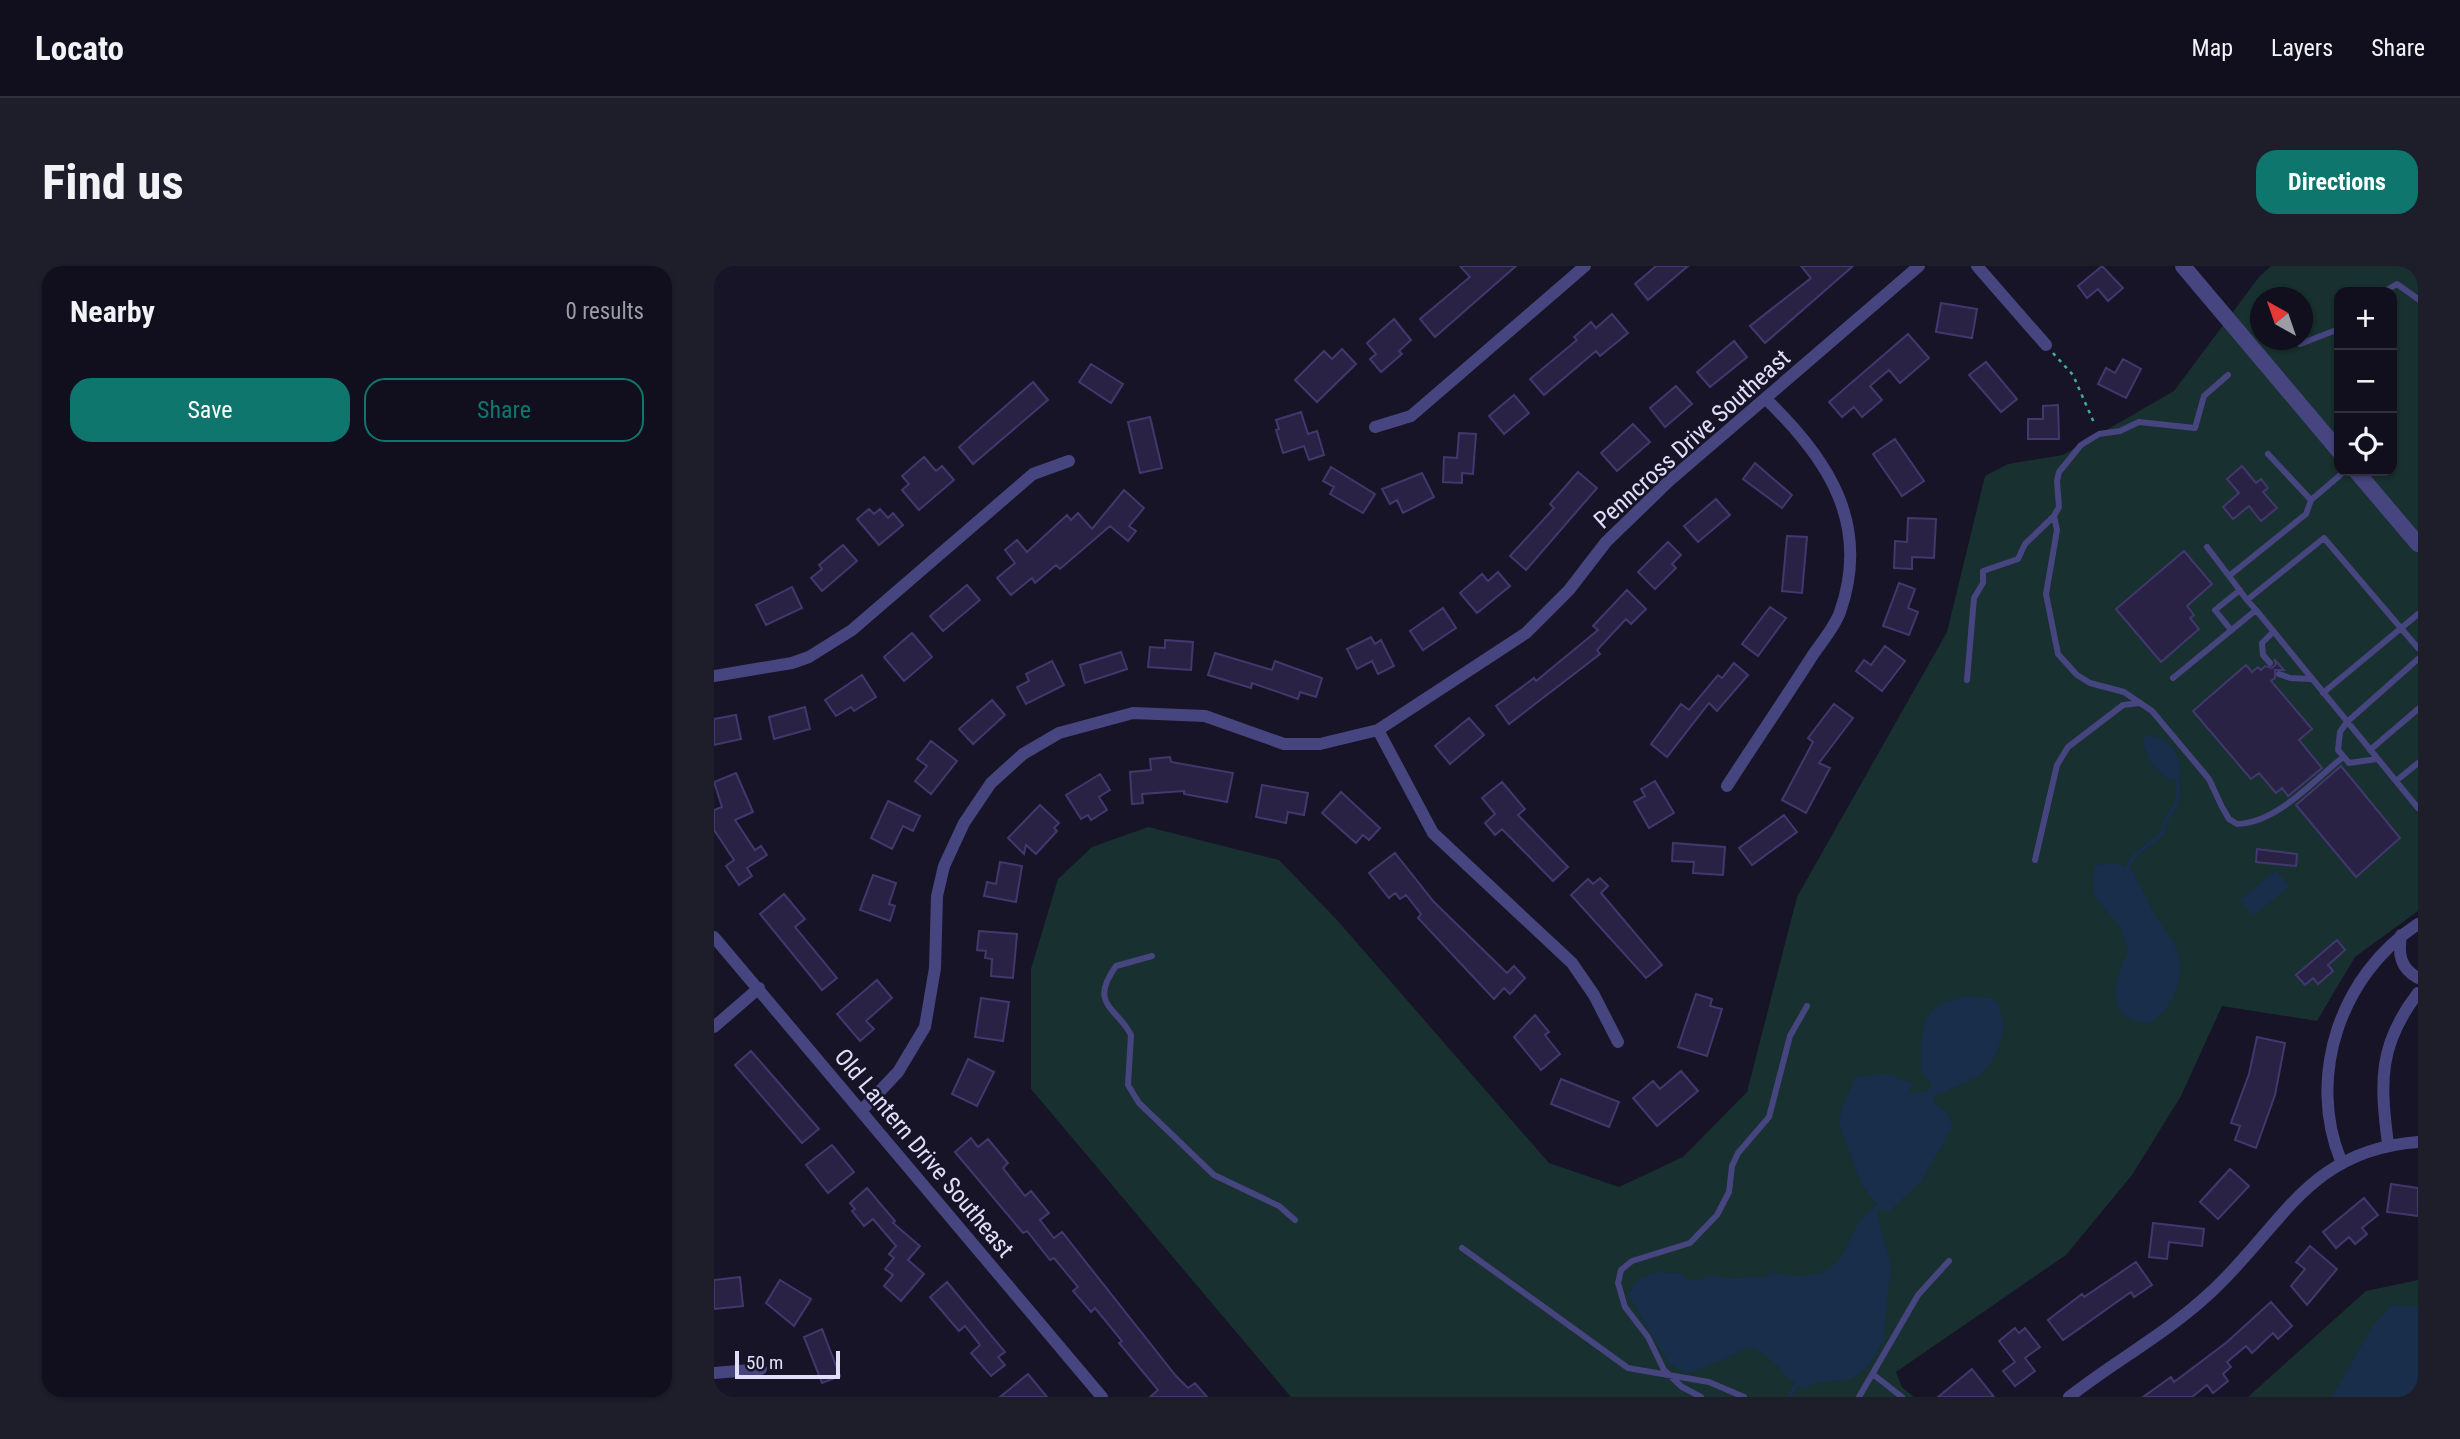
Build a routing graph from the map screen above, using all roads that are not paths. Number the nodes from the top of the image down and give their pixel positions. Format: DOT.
graph roads {
  1 [pos="1585,266"];
  2 [pos="1919,266"];
  3 [pos="1977,266"];
  4 [pos="2183,266"];
  5 [pos="2392,287"];
  6 [pos="2418,299"];
  7 [pos="2334,331"];
  8 [pos="2313,339"];
  9 [pos="2046,345"];
  10 [pos="2228,375"];
  11 [pos="1767,400"];
  12 [pos="1375,427"];
  13 [pos="2334,445"];
  14 [pos="2268,454"];
  15 [pos="1069,461"];
  16 [pos="2339,476"];
  17 [pos="2360,476"];
  18 [pos="2311,500"];
  19 [pos="2054,516"];
  20 [pos="2418,544"];
  21 [pos="2207,547"];
  22 [pos="2229,576"];
  23 [pos="2240,590"];
  24 [pos="2247,600"];
  25 [pos="2256,610"];
  26 [pos="2418,614"];
  27 [pos="2401,628"];
  28 [pos="2231,631"];
  29 [pos="2273,632"];
  30 [pos="2418,648"];
  31 [pos="2418,659"];
  32 [pos="2270,663"];
  33 [pos="2279,674"];
  34 [pos="714,676"];
  35 [pos="2173,678"];
  36 [pos="2310,679"];
  37 [pos="1967,680"];
  38 [pos="2323,693"];
  39 [pos="2142,704"];
  40 [pos="2418,709"];
  41 [pos="2347,722"];
  42 [pos="1378,730"];
  43 [pos="2370,750"];
  44 [pos="2342,758"];
  45 [pos="2377,759"];
  46 [pos="2418,763"];
  47 [pos="2396,781"];
  48 [pos="1727,786"];
  49 [pos="2418,808"];
  50 [pos="2035,860"];
  51 [pos="2418,924"];
  52 [pos="2401,935"];
  53 [pos="714,937"];
  54 [pos="1152,956"];
  55 [pos="2418,978"];
  56 [pos="759,988"];
  57 [pos="2418,993"];
  58 [pos="1807,1006"];
  59 [pos="714,1027"];
  60 [pos="1618,1042"];
  61 [pos="861,1111"];
  62 [pos="2418,1142"];
  63 [pos="2388,1144"];
  64 [pos="2341,1161"];
  65 [pos="1295,1220"];
  66 [pos="1462,1248"];
  67 [pos="1949,1261"];
  68 [pos="761,1369"];
  69 [pos="714,1373"];
  70 [pos="1874,1375"];
  71 [pos="1672,1376"];
  72 [pos="1102,1397"];
  73 [pos="1701,1397"];
  74 [pos="1744,1397"];
  75 [pos="1859,1397"];
  76 [pos="1902,1397"];
  77 [pos="2069,1397"];
  1 -- 12 [label="street"];
  2 -- 11 [label="street, Penncross Drive Southeast"];
  3 -- 9 [label="street"];
  4 -- 13 [label="street"];
  5 -- 6 [label="lane"];
  7 -- 8 [label="lane"];
  10 -- 19 [label="lane"];
  11 -- 42 [label="street, Penncross Drive Southeast"];
  11 -- 48 [label="street"];
  14 -- 18 [label="lane"];
  15 -- 34 [label="street"];
  16 -- 18 [label="lane"];
  17 -- 20 [label="street"];
  18 -- 22 [label="lane"];
  19 -- 37 [label="lane"];
  19 -- 39 [label="lane"];
  21 -- 22 [label="lane"];
  22 -- 23 [label="lane"];
  23 -- 24 [label="lane"];
  23 -- 28 [label="lane"];
  24 -- 25 [label="lane"];
  24 -- 27 [label="lane"];
  25 -- 28 [label="lane"];
  25 -- 29 [label="lane"];
  26 -- 27 [label="lane"];
  27 -- 30 [label="lane"];
  27 -- 38 [label="lane"];
  28 -- 35 [label="lane"];
  29 -- 32 [label="lane"];
  29 -- 36 [label="lane"];
  31 -- 41 [label="lane"];
  33 -- 36 [label="lane"];
  36 -- 38 [label="lane"];
  38 -- 41 [label="lane"];
  39 -- 44 [label="lane"];
  39 -- 50 [label="lane"];
  40 -- 43 [label="lane"];
  41 -- 43 [label="lane"];
  41 -- 44 [label="lane"];
  42 -- 60 [label="street"];
  42 -- 61 [label="street, Penncross Drive Southeast"];
  43 -- 45 [label="lane"];
  44 -- 45 [label="lane"];
  45 -- 47 [label="lane"];
  46 -- 47 [label="lane"];
  47 -- 49 [label="lane"];
  51 -- 52 [label="street"];
  52 -- 55 [label="street"];
  52 -- 64 [label="street"];
  53 -- 56 [label="street, Old Lantern Drive Southeast"];
  54 -- 65 [label="lane"];
  56 -- 59 [label="street"];
  56 -- 61 [label="street, Old Lantern Drive Southeast"];
  57 -- 63 [label="street"];
  58 -- 71 [label="lane"];
  61 -- 72 [label="street, Old Lantern Drive Southeast"];
  62 -- 63 [label="street"];
  63 -- 64 [label="street"];
  64 -- 77 [label="street"];
  66 -- 71 [label="lane"];
  67 -- 70 [label="lane"];
  68 -- 69 [label="street"];
  70 -- 75 [label="lane"];
  70 -- 76 [label="lane"];
  71 -- 73 [label="lane"];
  71 -- 74 [label="lane"];
}
